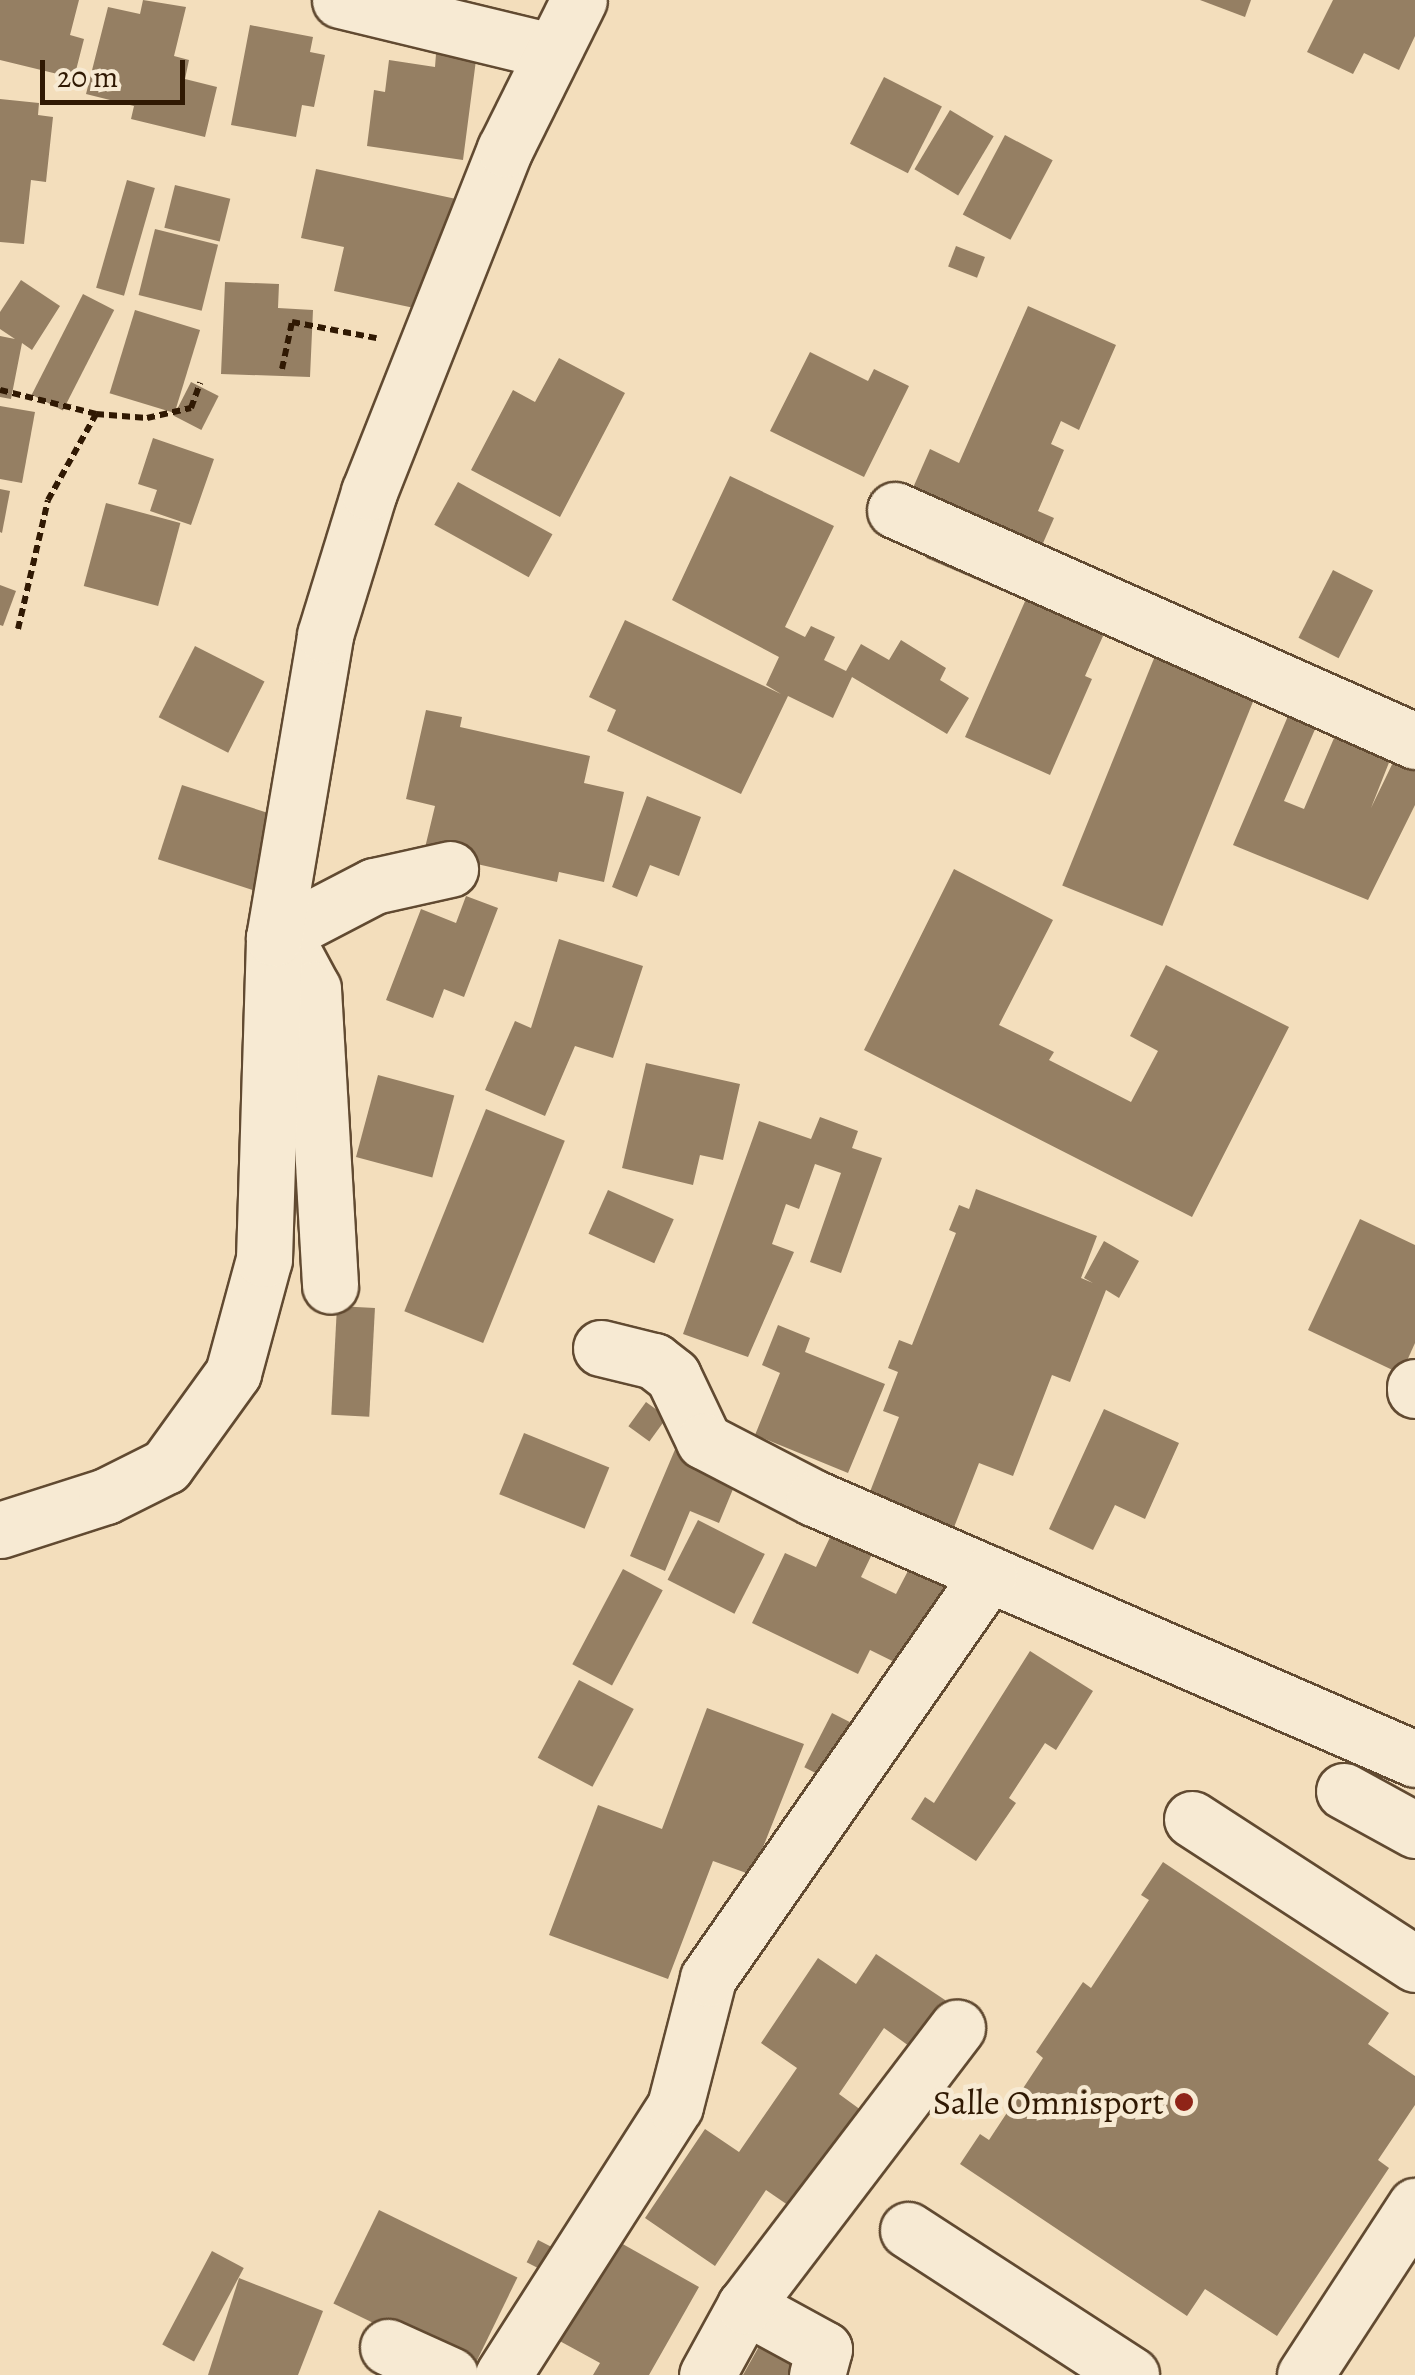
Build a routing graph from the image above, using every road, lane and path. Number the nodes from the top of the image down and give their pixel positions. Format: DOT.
graph roads {
  1 [pos="340,0"];
  2 [pos="578,0"];
  3 [pos="552,51"];
  4 [pos="428,348"];
  5 [pos="282,369"];
  6 [pos="200,382"];
  7 [pos="0,390"];
  8 [pos="96,414"];
  9 [pos="895,510"];
  10 [pos="18,629"];
  11 [pos="1415,741"];
  12 [pos="450,869"];
  13 [pos="274,938"];
  14 [pos="330,1286"];
  15 [pos="601,1348"];
  16 [pos="0,1530"];
  17 [pos="990,1574"];
  18 [pos="1415,1760"];
  19 [pos="1344,1791"];
  20 [pos="1192,1819"];
  21 [pos="1415,1830"];
  22 [pos="1415,1964"];
  23 [pos="958,2028"];
  24 [pos="1415,2206"];
  25 [pos="908,2230"];
  26 [pos="745,2306"];
  27 [pos="388,2347"];
  28 [pos="450,2375"];
  29 [pos="503,2375"];
  30 [pos="706,2375"];
  31 [pos="816,2375"];
  32 [pos="1131,2375"];
  33 [pos="1305,2375"];
  1 -- 3 [label="street"];
  2 -- 3 [label="street"];
  3 -- 4 [label="street"];
  4 -- 5 [label="path"];
  4 -- 13 [label="street"];
  6 -- 8 [label="path"];
  7 -- 8 [label="path"];
  8 -- 10 [label="path"];
  9 -- 11 [label="street"];
  12 -- 13 [label="street"];
  13 -- 14 [label="street"];
  13 -- 16 [label="street"];
  15 -- 17 [label="street"];
  17 -- 18 [label="street"];
  17 -- 29 [label="street"];
  19 -- 21 [label="street"];
  20 -- 22 [label="street"];
  23 -- 26 [label="street"];
  24 -- 33 [label="street"];
  25 -- 32 [label="street"];
  26 -- 30 [label="street"];
  26 -- 31 [label="street"];
  27 -- 28 [label="street"];
}
